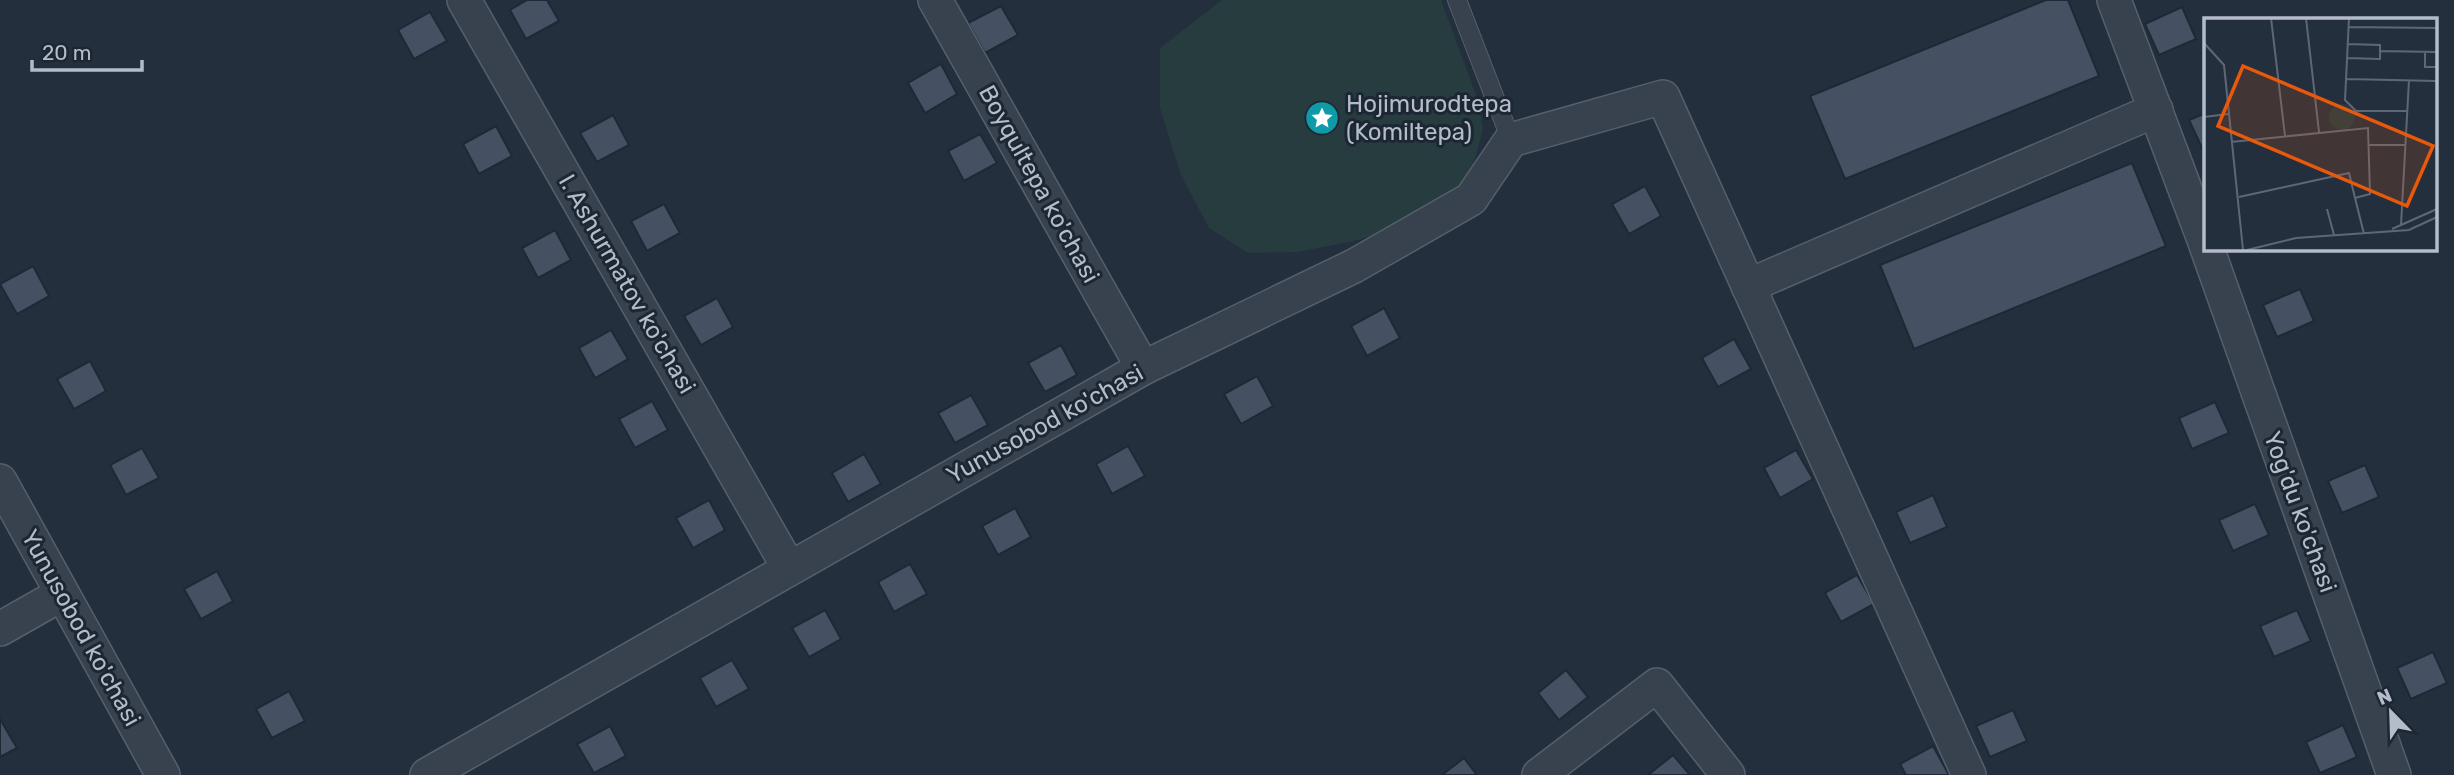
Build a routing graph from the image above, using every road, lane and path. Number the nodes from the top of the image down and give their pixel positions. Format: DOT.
graph roads {
  1 [pos="464,0"];
  2 [pos="935,0"];
  3 [pos="1457,0"];
  4 [pos="2114,0"];
  5 [pos="2156,110"];
  6 [pos="1511,141"];
  7 [pos="2204,242"];
  8 [pos="2207,250"];
  9 [pos="1748,286"];
  10 [pos="1143,368"];
  11 [pos="0,481"];
  12 [pos="789,568"];
  13 [pos="61,595"];
  14 [pos="0,629"];
  15 [pos="163,775"];
  16 [pos="427,775"];
  17 [pos="1539,775"];
  18 [pos="1728,775"];
  19 [pos="1969,775"];
  20 [pos="2394,775"];
  1 -- 12 [label="street, I. Ashurmatov ko'chasi"];
  2 -- 10 [label="street, Boyqultepa ko'chasi"];
  3 -- 6 [label="lane"];
  4 -- 5 [label="street, Yog'du ko'chasi"];
  5 -- 7 [label="street, Yog'du ko'chasi"];
  5 -- 9 [label="street"];
  6 -- 9 [label="street"];
  6 -- 10 [label="street, Yunusobod ko'chasi"];
  8 -- 20 [label="street, Yog'du ko'chasi"];
  9 -- 19 [label="street"];
  10 -- 12 [label="street, Yunusobod ko'chasi"];
  11 -- 13 [label="street, Yunusobod ko'chasi"];
  12 -- 16 [label="street, Yunusobod ko'chasi"];
  13 -- 14 [label="street"];
  13 -- 15 [label="street, Yunusobod ko'chasi"];
  17 -- 18 [label="street"];
}
